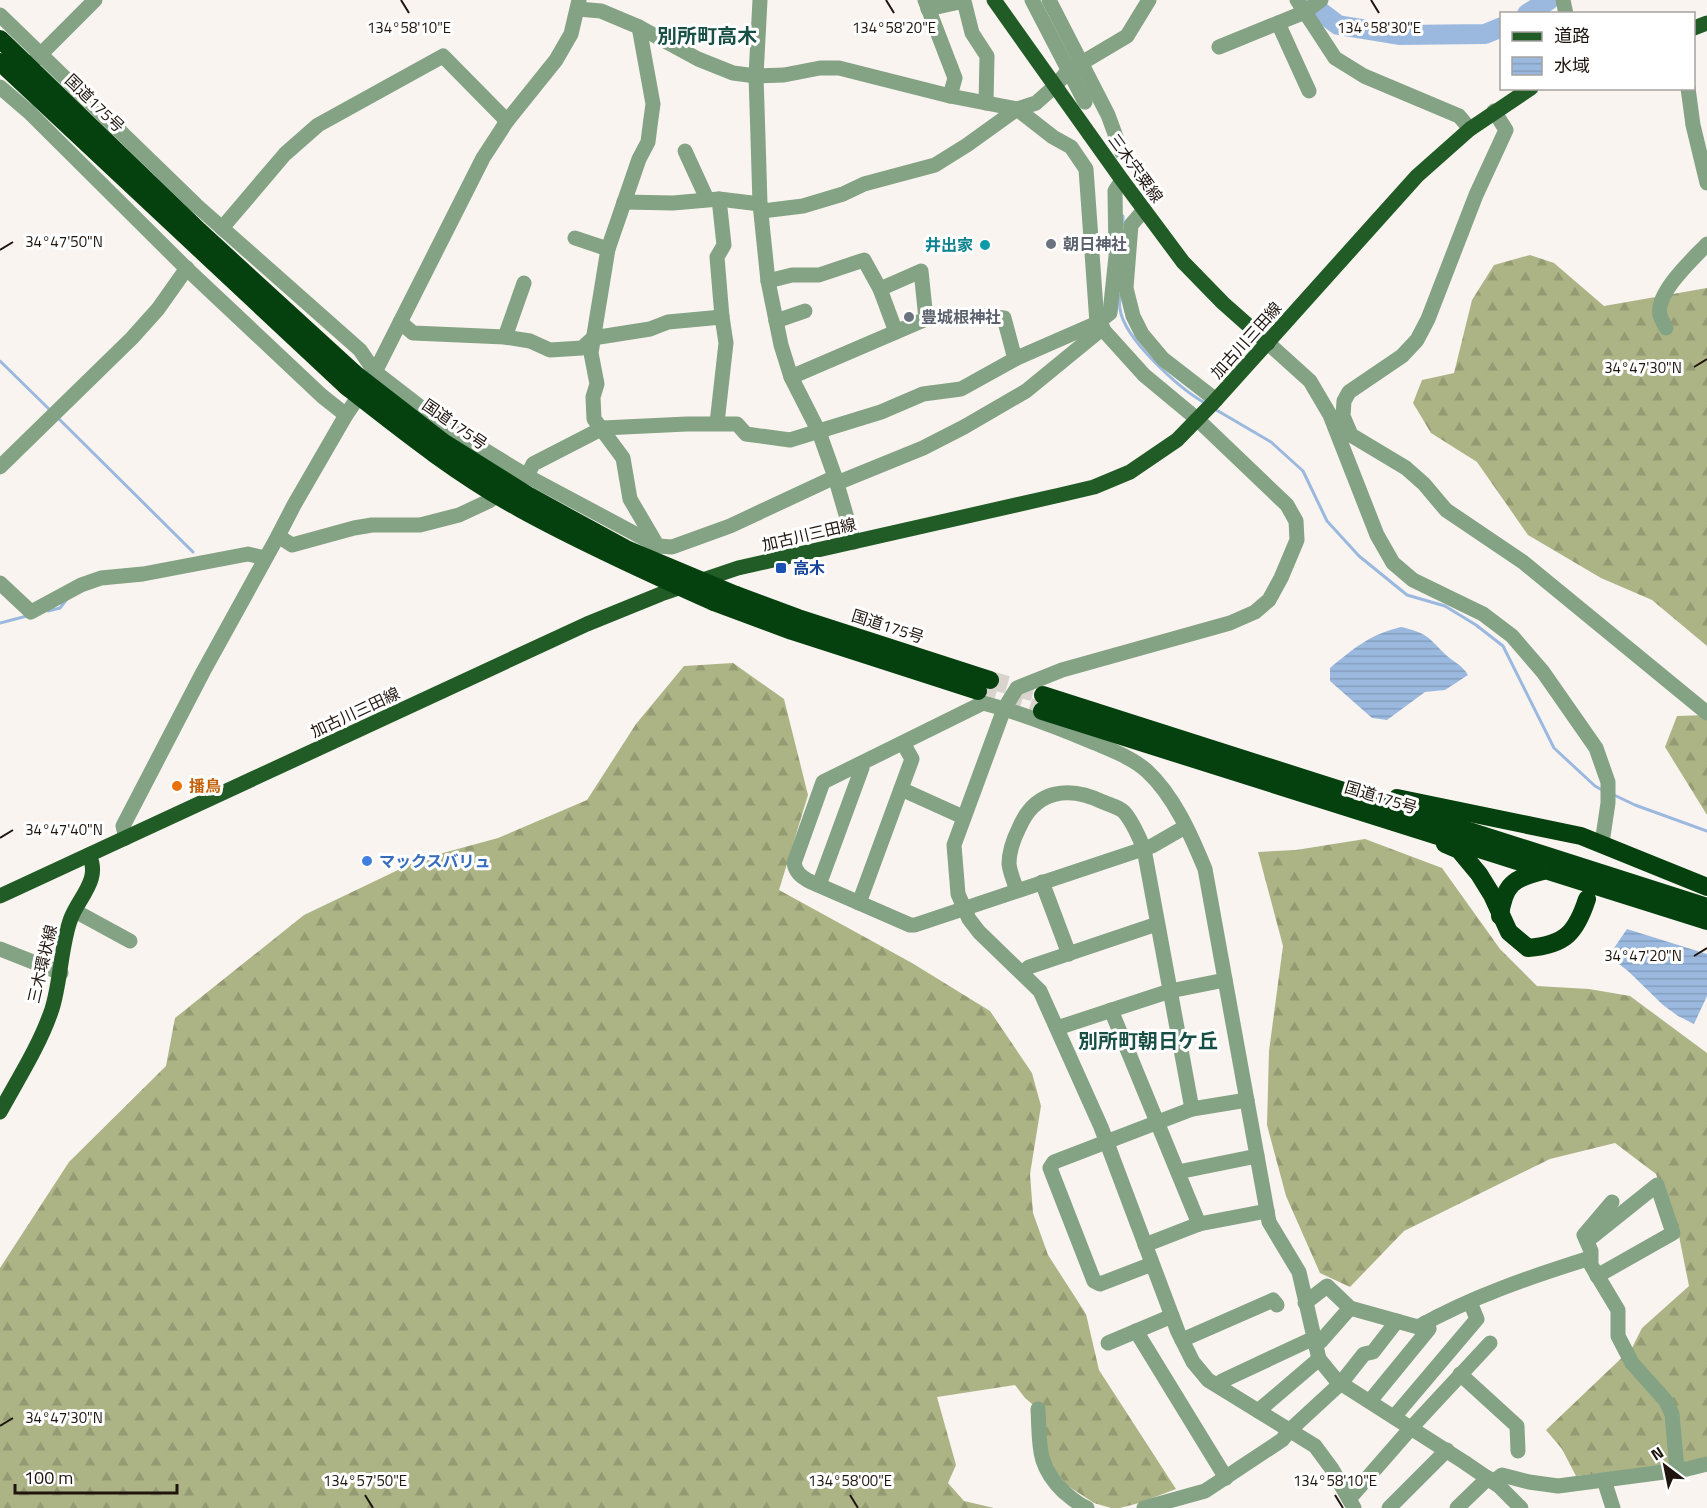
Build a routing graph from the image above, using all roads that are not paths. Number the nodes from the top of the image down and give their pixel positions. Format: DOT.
graph roads {
  1 [pos="95,0"];
  2 [pos="760,0"];
  3 [pos="993,0"];
  4 [pos="1032,0"];
  5 [pos="1049,0"];
  6 [pos="1149,0"];
  7 [pos="1321,0"];
  8 [pos="578,4"];
  9 [pos="927,4"];
  10 [pos="1301,6"];
  11 [pos="0,15"];
  12 [pos="1278,23"];
  13 [pos="639,27"];
  14 [pos="0,39"];
  15 [pos="1219,47"];
  16 [pos="0,62"];
  17 [pos="1075,67"];
  18 [pos="756,76"];
  19 [pos="15,79"];
  20 [pos="1055,86"];
  21 [pos="1529,90"];
  22 [pos="1688,90"];
  23 [pos="1309,91"];
  24 [pos="950,96"];
  25 [pos="1085,102"];
  26 [pos="986,103"];
  27 [pos="1017,110"];
  28 [pos="1494,111"];
  29 [pos="507,121"];
  30 [pos="1470,129"];
  31 [pos="685,151"];
  32 [pos="1122,153"];
  33 [pos="1122,180"];
  34 [pos="1707,183"];
  35 [pos="713,199"];
  36 [pos="624,202"];
  37 [pos="761,207"];
  38 [pos="1144,210"];
  39 [pos="222,228"];
  40 [pos="575,238"];
  41 [pos="1707,244"];
  42 [pos="608,249"];
  43 [pos="187,269"];
  44 [pos="768,281"];
  45 [pos="524,283"];
  46 [pos="880,289"];
  47 [pos="804,311"];
  48 [pos="722,317"];
  49 [pos="926,319"];
  50 [pos="776,321"];
  51 [pos="400,322"];
  52 [pos="1100,326"];
  53 [pos="1666,328"];
  54 [pos="896,332"];
  55 [pos="505,337"];
  56 [pos="593,338"];
  57 [pos="1268,343"];
  58 [pos="1015,359"];
  59 [pos="375,372"];
  60 [pos="791,377"];
  61 [pos="350,379"];
  62 [pos="1208,408"];
  63 [pos="346,415"];
  64 [pos="717,423"];
  65 [pos="603,428"];
  66 [pos="819,432"];
  67 [pos="1364,443"];
  68 [pos="1346,453"];
  69 [pos="0,467"];
  70 [pos="527,476"];
  71 [pos="836,480"];
  72 [pos="278,536"];
  73 [pos="854,542"];
  74 [pos="658,546"];
  75 [pos="265,558"];
  76 [pos="670,572"];
  77 [pos="0,583"];
  78 [pos="1004,709"];
  79 [pos="1707,713"];
  80 [pos="903,743"];
  81 [pos="860,764"];
  82 [pos="901,789"];
  83 [pos="1336,789"];
  84 [pos="963,817"];
  85 [pos="1389,819"];
  86 [pos="1185,827"];
  87 [pos="126,838"];
  88 [pos="1602,843"];
  89 [pos="1144,849"];
  90 [pos="89,855"];
  91 [pos="1598,861"];
  92 [pos="1544,870"];
  93 [pos="1042,882"];
  94 [pos="819,885"];
  95 [pos="1707,887"];
  96 [pos="1017,890"];
  97 [pos="0,896"];
  98 [pos="1587,899"];
  99 [pos="859,903"];
  100 [pos="1707,907"];
  101 [pos="964,908"];
  102 [pos="75,912"];
  103 [pos="1500,916"];
  104 [pos="1707,921"];
  105 [pos="1157,924"];
  106 [pos="130,941"];
  107 [pos="0,948"];
  108 [pos="1069,954"];
  109 [pos="61,973"];
  110 [pos="1023,973"];
  111 [pos="1225,980"];
  112 [pos="1170,991"];
  113 [pos="1111,1010"];
  114 [pos="1057,1029"];
  115 [pos="1247,1100"];
  116 [pos="1192,1109"];
  117 [pos="0,1112"];
  118 [pos="1158,1122"];
  119 [pos="1107,1142"];
  120 [pos="1257,1156"];
  121 [pos="1178,1172"];
  122 [pos="1612,1202"];
  123 [pos="1267,1211"];
  124 [pos="1199,1224"];
  125 [pos="1587,1241"];
  126 [pos="1145,1245"];
  127 [pos="1590,1260"];
  128 [pos="1152,1264"];
  129 [pos="1598,1276"];
  130 [pos="1470,1302"];
  131 [pos="1305,1303"];
  132 [pos="1276,1305"];
  133 [pos="1350,1308"];
  134 [pos="1172,1316"];
  135 [pos="1397,1321"];
  136 [pos="1425,1323"];
  137 [pos="1136,1331"];
  138 [pos="1182,1340"];
  139 [pos="1108,1343"];
  140 [pos="1490,1343"];
  141 [pos="1316,1347"];
  142 [pos="1460,1374"];
  143 [pos="1341,1383"];
  144 [pos="1219,1386"];
  145 [pos="1370,1401"];
  146 [pos="1038,1409"];
  147 [pos="1258,1411"];
  148 [pos="1394,1417"];
  149 [pos="1411,1428"];
  150 [pos="1290,1430"];
  151 [pos="1447,1450"];
  152 [pos="1518,1451"];
  153 [pos="1707,1464"];
  154 [pos="1677,1470"];
  155 [pos="1226,1478"];
  156 [pos="1490,1480"];
  157 [pos="1604,1480"];
  158 [pos="1351,1503"];
  159 [pos="1087,1508"];
  160 [pos="1144,1508"];
  161 [pos="1389,1508"];
  162 [pos="1457,1508"];
  163 [pos="1521,1508"];
  164 [pos="1613,1508"];
  1 -- 19 [label="street"];
  2 -- 18 [label="street"];
  3 -- 20 [label="main road, 三木宍粟線"];
  4 -- 17 [label="street"];
  5 -- 17 [label="street"];
  6 -- 17 [label="street"];
  7 -- 10 [label="street"];
  8 -- 13 [label="street"];
  8 -- 29 [label="street"];
  9 -- 24 [label="street"];
  9 -- 26 [label="street"];
  10 -- 12 [label="street"];
  10 -- 30 [label="street"];
  11 -- 19 [label="street"];
  12 -- 15 [label="street"];
  12 -- 23 [label="street"];
  13 -- 18 [label="street"];
  13 -- 36 [label="street"];
  14 -- 19 [label="highway, 国道175号"];
  16 -- 19 [label="highway, 国道175号"];
  17 -- 20 [label="street"];
  17 -- 25 [label="street"];
  17 -- 32 [label="street"];
  18 -- 24 [label="street"];
  18 -- 37 [label="street"];
  19 -- 39 [label="street"];
  19 -- 43 [label="street"];
  19 -- 61 [label="highway, 国道175号"];
  20 -- 27 [label="street"];
  20 -- 33 [label="main road, 三木宍粟線"];
  21 -- 28 [label="main road, 加古川三田線"];
  22 -- 34 [label="street"];
  24 -- 26 [label="street"];
  26 -- 27 [label="street"];
  27 -- 37 [label="street"];
  27 -- 52 [label="street"];
  28 -- 30 [label="main road, 加古川三田線"];
  28 -- 67 [label="street"];
  29 -- 39 [label="street"];
  29 -- 51 [label="street"];
  30 -- 57 [label="main road, 加古川三田線"];
  31 -- 35 [label="street"];
  33 -- 38 [label="main road, 三木宍粟線"];
  33 -- 52 [label="street"];
  35 -- 36 [label="street"];
  35 -- 37 [label="street"];
  35 -- 48 [label="street"];
  36 -- 42 [label="street"];
  37 -- 44 [label="street"];
  38 -- 57 [label="main road, 三木宍粟線"];
  38 -- 62 [label="street"];
  39 -- 59 [label="street"];
  40 -- 42 [label="street"];
  41 -- 53 [label="street"];
  42 -- 56 [label="street"];
  43 -- 63 [label="street"];
  43 -- 69 [label="street"];
  44 -- 46 [label="street"];
  44 -- 50 [label="street"];
  45 -- 55 [label="street"];
  46 -- 49 [label="street"];
  46 -- 54 [label="street"];
  47 -- 50 [label="street"];
  48 -- 56 [label="street"];
  48 -- 64 [label="street"];
  49 -- 54 [label="street"];
  49 -- 58 [label="street"];
  50 -- 60 [label="street"];
  51 -- 55 [label="street"];
  51 -- 59 [label="street"];
  52 -- 58 [label="street"];
  52 -- 62 [label="street"];
  52 -- 71 [label="street"];
  54 -- 60 [label="street"];
  55 -- 56 [label="street"];
  56 -- 65 [label="street"];
  57 -- 62 [label="main road, 加古川三田線"];
  57 -- 68 [label="street"];
  58 -- 66 [label="street"];
  59 -- 63 [label="street"];
  59 -- 70 [label="street"];
  60 -- 66 [label="street"];
  61 -- 61 [label="highway, 国道175号, bridge"];
  62 -- 73 [label="main road, 加古川三田線"];
  62 -- 78 [label="street"];
  63 -- 72 [label="street"];
  64 -- 65 [label="street"];
  64 -- 66 [label="street"];
  65 -- 70 [label="street"];
  65 -- 74 [label="street"];
  66 -- 71 [label="street"];
  67 -- 68 [label="street"];
  67 -- 79 [label="street"];
  68 -- 88 [label="street"];
  70 -- 72 [label="street"];
  70 -- 74 [label="street"];
  71 -- 73 [label="street"];
  71 -- 74 [label="street"];
  72 -- 75 [label="street"];
  73 -- 87 [label="main road, 加古川三田線"];
  74 -- 76 [label="street"];
  75 -- 77 [label="street"];
  75 -- 87 [label="street"];
  78 -- 80 [label="street"];
  78 -- 84 [label="street"];
  78 -- 86 [label="street"];
  80 -- 81 [label="street"];
  80 -- 82 [label="street"];
  81 -- 94 [label="street"];
  81 -- 94 [label="street"];
  82 -- 84 [label="street"];
  82 -- 99 [label="street"];
  83 -- 85 [label="highway, 国道175号"];
  83 -- 88 [label="highway"];
  83 -- 100 [label="highway, 国道175号"];
  84 -- 101 [label="street"];
  85 -- 92 [label="highway, 国道175号"];
  85 -- 103 [label="highway"];
  86 -- 89 [label="street"];
  86 -- 111 [label="street"];
  87 -- 90 [label="main road, 加古川三田線"];
  88 -- 91 [label="highway"];
  88 -- 95 [label="highway"];
  89 -- 93 [label="street"];
  89 -- 96 [label="street"];
  89 -- 105 [label="street"];
  90 -- 97 [label="main road, 加古川三田線"];
  90 -- 102 [label="main road, 三木環状線"];
  92 -- 103 [label="highway"];
  92 -- 104 [label="highway, 国道175号"];
  93 -- 96 [label="street"];
  93 -- 108 [label="street"];
  94 -- 99 [label="street"];
  96 -- 101 [label="street"];
  98 -- 103 [label="highway"];
  99 -- 101 [label="street"];
  101 -- 110 [label="street"];
  102 -- 106 [label="street"];
  102 -- 109 [label="main road, 三木環状線"];
  105 -- 108 [label="street"];
  105 -- 112 [label="street"];
  107 -- 109 [label="street"];
  108 -- 110 [label="street"];
  109 -- 117 [label="main road, 三木環状線"];
  110 -- 114 [label="street"];
  111 -- 112 [label="street"];
  111 -- 115 [label="street"];
  112 -- 113 [label="street"];
  112 -- 116 [label="street"];
  113 -- 114 [label="street"];
  113 -- 118 [label="street"];
  114 -- 119 [label="street"];
  115 -- 116 [label="street"];
  115 -- 120 [label="street"];
  116 -- 118 [label="street"];
  118 -- 119 [label="street"];
  118 -- 121 [label="street"];
  119 -- 126 [label="street"];
  119 -- 128 [label="street"];
  120 -- 121 [label="street"];
  120 -- 123 [label="street"];
  121 -- 124 [label="street"];
  122 -- 125 [label="street"];
  123 -- 124 [label="street"];
  123 -- 131 [label="street"];
  124 -- 126 [label="street"];
  125 -- 127 [label="street"];
  125 -- 129 [label="street"];
  126 -- 128 [label="street"];
  127 -- 129 [label="street"];
  127 -- 130 [label="street"];
  128 -- 134 [label="street"];
  129 -- 154 [label="street"];
  130 -- 136 [label="street"];
  130 -- 148 [label="street"];
  131 -- 133 [label="street"];
  131 -- 141 [label="street"];
  132 -- 138 [label="street"];
  133 -- 135 [label="street"];
  133 -- 141 [label="street"];
  134 -- 137 [label="street"];
  134 -- 138 [label="street"];
  135 -- 136 [label="street"];
  135 -- 143 [label="street"];
  136 -- 145 [label="street"];
  137 -- 139 [label="street"];
  137 -- 155 [label="street"];
  138 -- 144 [label="street"];
  140 -- 142 [label="street"];
  141 -- 143 [label="street"];
  141 -- 144 [label="street"];
  141 -- 147 [label="street"];
  142 -- 149 [label="street"];
  142 -- 152 [label="street"];
  143 -- 145 [label="street"];
  143 -- 150 [label="street"];
  144 -- 147 [label="street"];
  145 -- 148 [label="street"];
  146 -- 159 [label="street"];
  147 -- 150 [label="street"];
  148 -- 149 [label="street"];
  149 -- 151 [label="street"];
  149 -- 158 [label="street"];
  150 -- 155 [label="street"];
  150 -- 158 [label="street"];
  151 -- 156 [label="street"];
  151 -- 161 [label="street"];
  153 -- 154 [label="street"];
  154 -- 157 [label="street"];
  155 -- 160 [label="street"];
  156 -- 157 [label="street"];
  156 -- 162 [label="street"];
  156 -- 163 [label="street"];
  157 -- 164 [label="street"];
}
